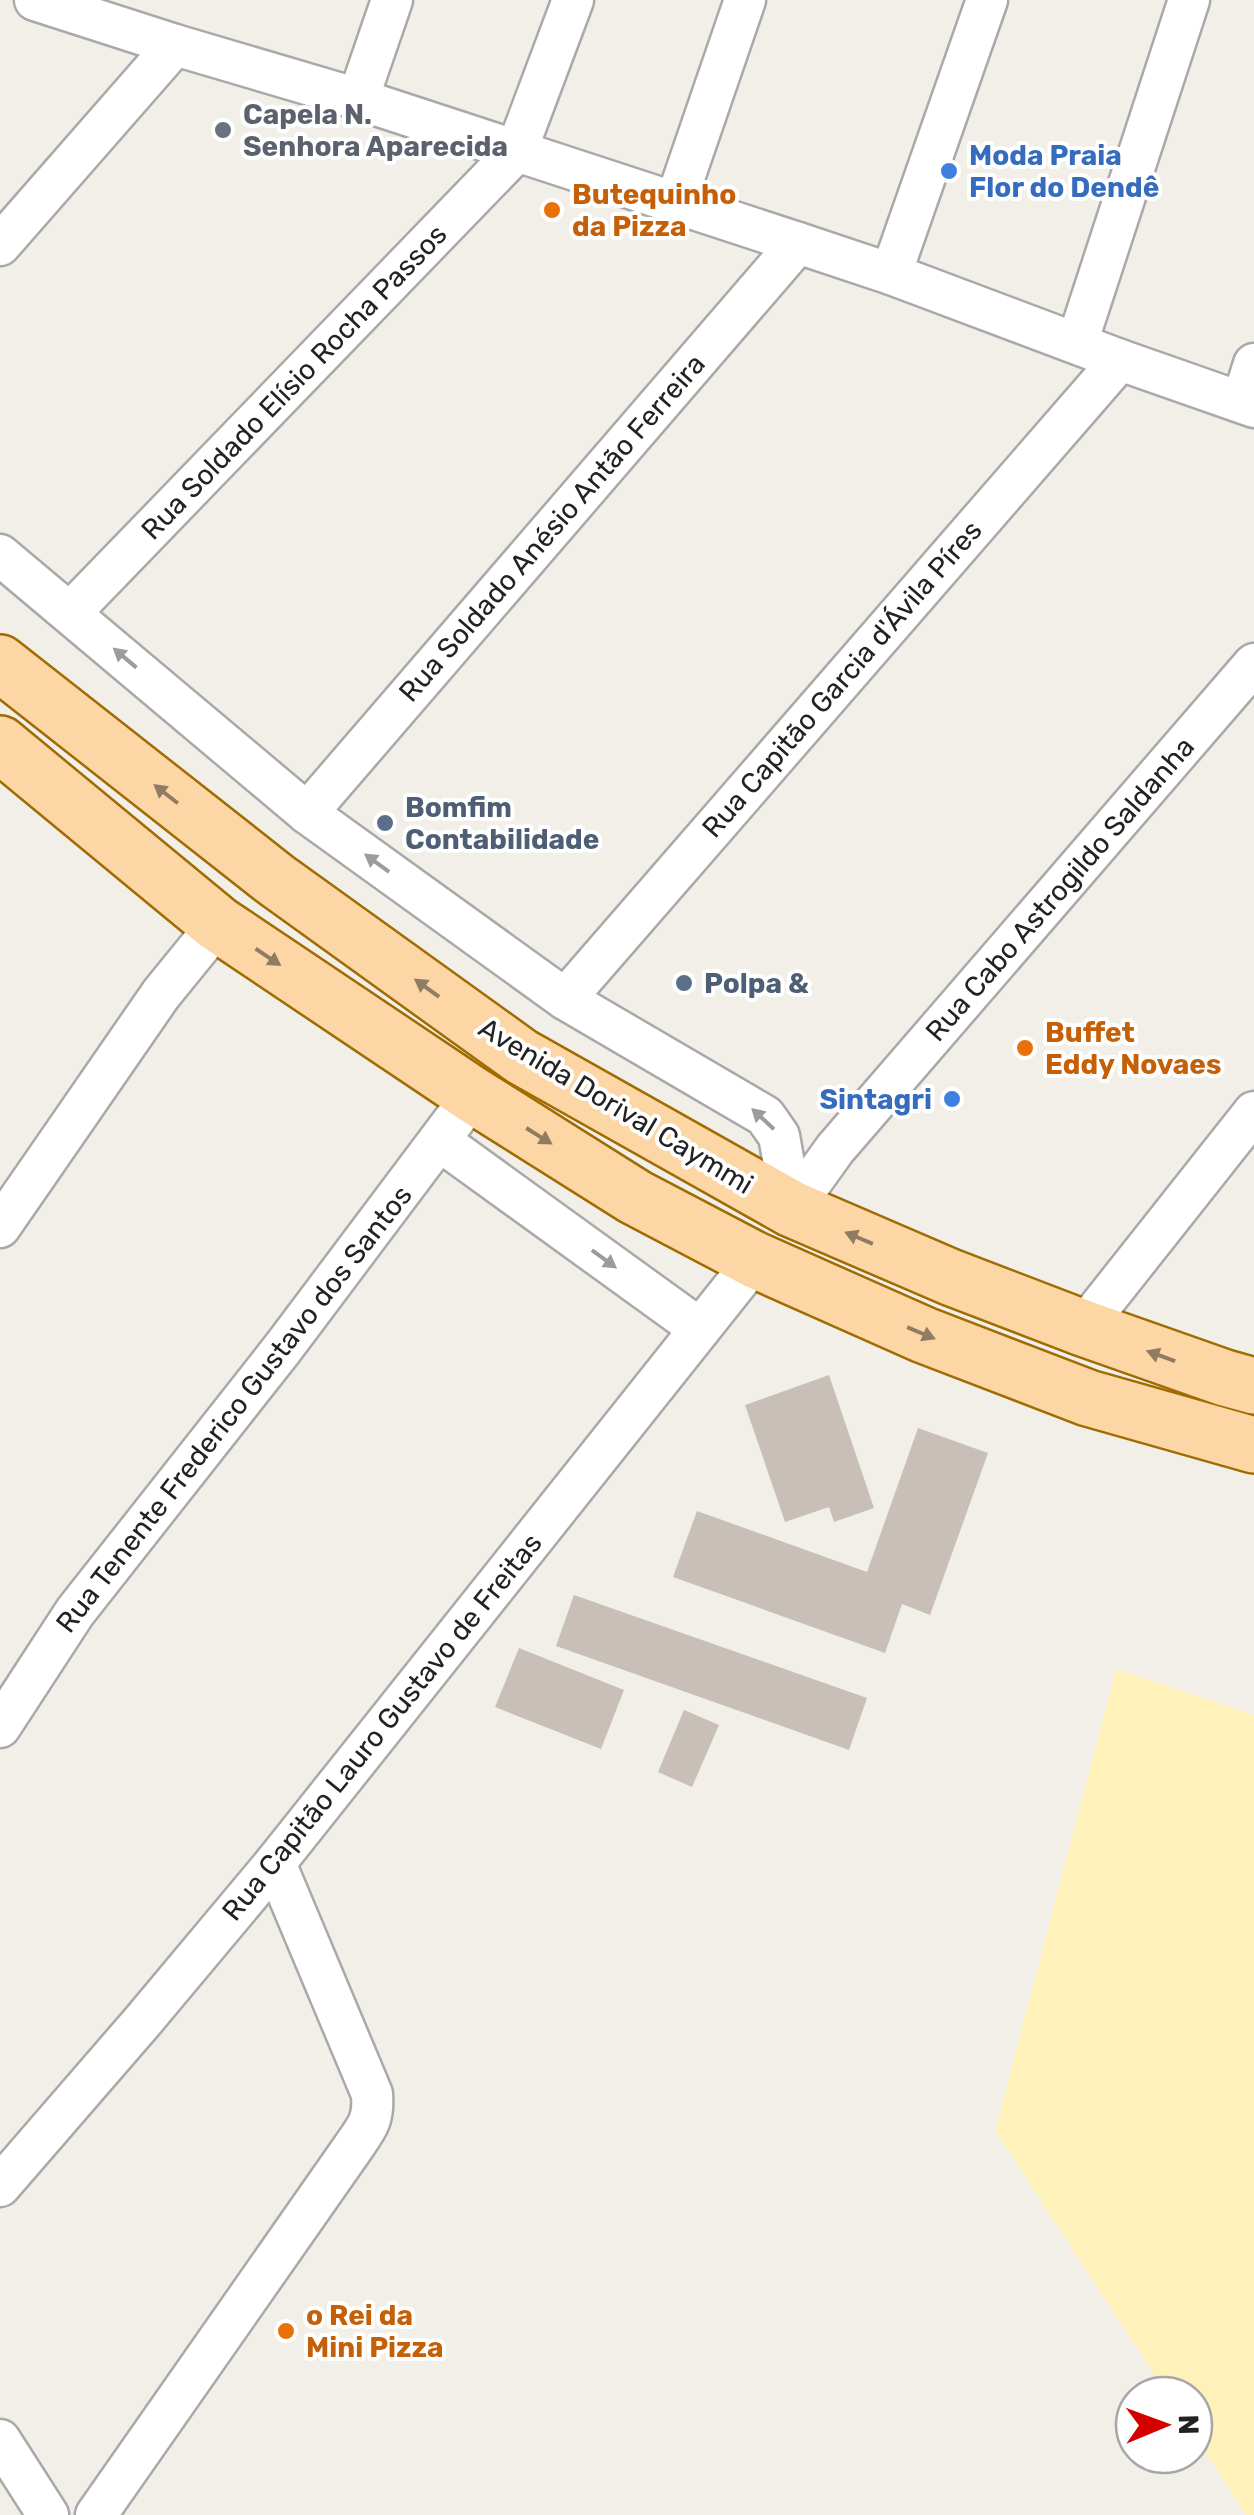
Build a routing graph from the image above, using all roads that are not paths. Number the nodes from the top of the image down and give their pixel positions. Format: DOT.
graph roads {
  1 [pos="36,0"];
  2 [pos="392,0"];
  3 [pos="573,0"];
  4 [pos="745,0"];
  5 [pos="987,0"];
  6 [pos="1189,0"];
  7 [pos="175,45"];
  8 [pos="358,99"];
  9 [pos="516,152"];
  10 [pos="675,204"];
  11 [pos="798,243"];
  12 [pos="0,245"];
  13 [pos="891,274"];
  14 [pos="1077,344"];
  15 [pos="1120,360"];
  16 [pos="1254,364"];
  17 [pos="1248,405"];
  18 [pos="0,554"];
  19 [pos="71,612"];
  20 [pos="0,663"];
  21 [pos="1254,664"];
  22 [pos="0,744"];
  23 [pos="307,812"];
  24 [pos="218,924"];
  25 [pos="565,998"];
  26 [pos="473,1095"];
  27 [pos="1254,1112"];
  28 [pos="440,1141"];
  29 [pos="792,1209"];
  30 [pos="0,1227"];
  31 [pos="755,1260"];
  32 [pos="700,1328"];
  33 [pos="1083,1328"];
  34 [pos="1254,1386"];
  35 [pos="1254,1445"];
  36 [pos="0,1727"];
  37 [pos="275,1862"];
  38 [pos="0,2186"];
  39 [pos="0,2440"];
  40 [pos="48,2515"];
  41 [pos="96,2515"];
  1 -- 7 [label="street"];
  2 -- 8 [label="street"];
  3 -- 9 [label="street"];
  4 -- 10 [label="street"];
  5 -- 13 [label="street"];
  6 -- 14 [label="street"];
  7 -- 8 [label="street"];
  7 -- 12 [label="street"];
  8 -- 9 [label="street"];
  9 -- 10 [label="street"];
  9 -- 19 [label="street, Rua Soldado Elísio Rocha Passos"];
  10 -- 11 [label="street"];
  11 -- 13 [label="street"];
  11 -- 23 [label="street, Rua Soldado Anésio Antão Ferreira"];
  13 -- 14 [label="street"];
  14 -- 15 [label="street"];
  15 -- 17 [label="street"];
  15 -- 25 [label="street, Rua Capitão Garcia d'Ávila Píres"];
  16 -- 17 [label="street"];
  18 -- 19 [label="street"];
  23 -- 19 [label="street, one-way"];
  29 -- 20 [label="main road, Avenida Dorival Caymmi, one-way"];
  21 -- 29 [label="street, Rua Cabo Astrogildo Saldanha"];
  22 -- 24 [label="main road"];
  25 -- 23 [label="street, one-way"];
  24 -- 26 [label="main road, one-way"];
  24 -- 30 [label="street"];
  29 -- 25 [label="street, one-way"];
  26 -- 28 [label="street, Rua Tenente Frederico Gustavo dos Santos"];
  26 -- 31 [label="main road, one-way"];
  27 -- 33 [label="street"];
  28 -- 32 [label="street, one-way"];
  28 -- 36 [label="street, Rua Tenente Frederico Gustavo dos Santos"];
  33 -- 29 [label="main road, Avenida Dorival Caymmi, one-way"];
  31 -- 32 [label="street, Rua Capitão Lauro Gustavo de Freitas"];
  31 -- 35 [label="main road, one-way"];
  32 -- 37 [label="street, Rua Capitão Lauro Gustavo de Freitas"];
  34 -- 33 [label="main road, Avenida Dorival Caymmi, one-way"];
  37 -- 38 [label="street, Rua Capitão Lauro Gustavo de Freitas"];
  37 -- 41 [label="street"];
  39 -- 40 [label="street"];
}
